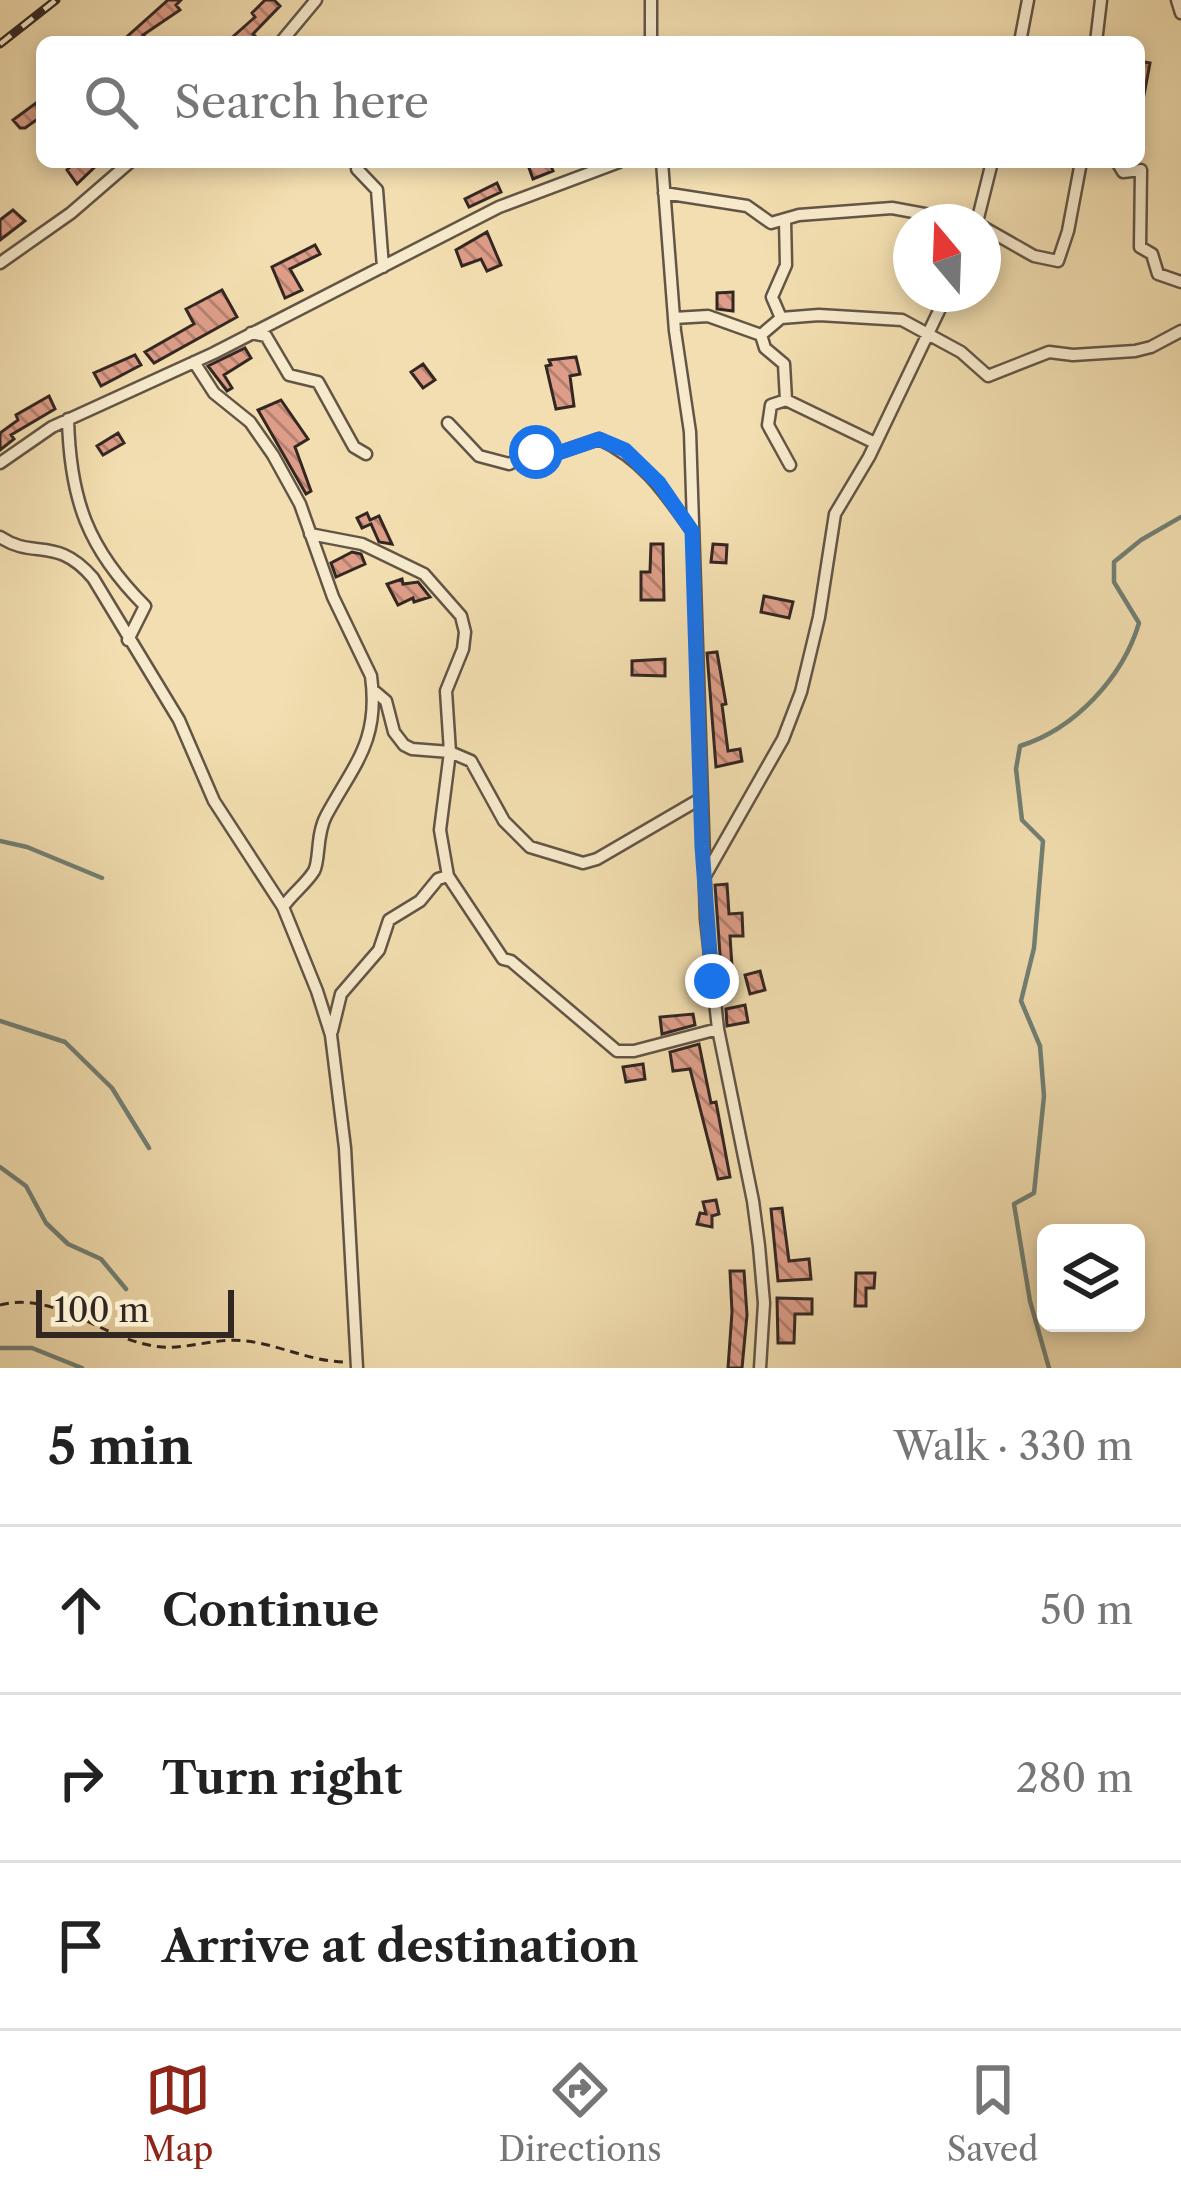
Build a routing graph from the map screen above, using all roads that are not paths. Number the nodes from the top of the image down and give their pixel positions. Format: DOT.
graph roads {
  1 [pos="316,0"];
  2 [pos="651,0"];
  3 [pos="1028,0"];
  4 [pos="1101,0"];
  5 [pos="1177,0"];
  6 [pos="1181,14"];
  7 [pos="285,36"];
  8 [pos="651,36"];
  9 [pos="1021,36"];
  10 [pos="1097,36"];
  11 [pos="123,168"];
  12 [pos="603,168"];
  13 [pos="662,168"];
  14 [pos="991,168"];
  15 [pos="1080,168"];
  16 [pos="1121,168"];
  17 [pos="357,169"];
  18 [pos="664,193"];
  19 [pos="984,204"];
  20 [pos="893,208"];
  21 [pos="784,220"];
  22 [pos="1001,237"];
  23 [pos="0,262"];
  24 [pos="383,268"];
  25 [pos="1181,282"];
  26 [pos="938,312"];
  27 [pos="674,318"];
  28 [pos="781,318"];
  29 [pos="1181,331"];
  30 [pos="928,332"];
  31 [pos="251,333"];
  32 [pos="761,335"];
  33 [pos="194,362"];
  34 [pos="786,400"];
  35 [pos="68,419"];
  36 [pos="448,423"];
  37 [pos="875,443"];
  38 [pos="365,454"];
  39 [pos="0,463"];
  40 [pos="790,465"];
  41 [pos="692,531"];
  42 [pos="310,534"];
  43 [pos="0,536"];
  44 [pos="128,640"];
  45 [pos="373,690"];
  46 [pos="450,752"];
  47 [pos="700,799"];
  48 [pos="448,876"];
  49 [pos="704,878"];
  50 [pos="284,907"];
  51 [pos="718,1029"];
  52 [pos="332,1035"];
  53 [pos="357,1365"];
  54 [pos="760,1368"];
  1 -- 7 [label="street"];
  2 -- 8 [label="street"];
  3 -- 9 [label="street"];
  4 -- 10 [label="street"];
  5 -- 6 [label="street"];
  11 -- 23 [label="street"];
  12 -- 24 [label="street"];
  13 -- 18 [label="street"];
  14 -- 19 [label="street"];
  15 -- 22 [label="street"];
  16 -- 25 [label="street"];
  17 -- 24 [label="street"];
  18 -- 21 [label="street"];
  18 -- 27 [label="street"];
  20 -- 21 [label="street"];
  21 -- 28 [label="street"];
  24 -- 31 [label="street"];
  26 -- 30 [label="street"];
  27 -- 32 [label="street"];
  27 -- 41 [label="street"];
  28 -- 30 [label="street"];
  28 -- 32 [label="street"];
  29 -- 30 [label="street"];
  30 -- 37 [label="street"];
  31 -- 33 [label="street"];
  31 -- 38 [label="street"];
  32 -- 34 [label="street"];
  33 -- 35 [label="street"];
  33 -- 42 [label="street"];
  34 -- 37 [label="street"];
  34 -- 40 [label="street"];
  35 -- 39 [label="street"];
  35 -- 44 [label="street"];
  36 -- 41 [label="street"];
  37 -- 49 [label="street"];
  41 -- 47 [label="street"];
  42 -- 45 [label="street"];
  42 -- 46 [label="street"];
  43 -- 44 [label="street"];
  44 -- 50 [label="street"];
  45 -- 46 [label="street"];
  45 -- 50 [label="street"];
  46 -- 47 [label="street"];
  46 -- 48 [label="street"];
  47 -- 49 [label="street"];
  48 -- 51 [label="street"];
  48 -- 52 [label="street"];
  49 -- 51 [label="street"];
  50 -- 52 [label="street"];
  51 -- 54 [label="street"];
  52 -- 53 [label="street"];
}
